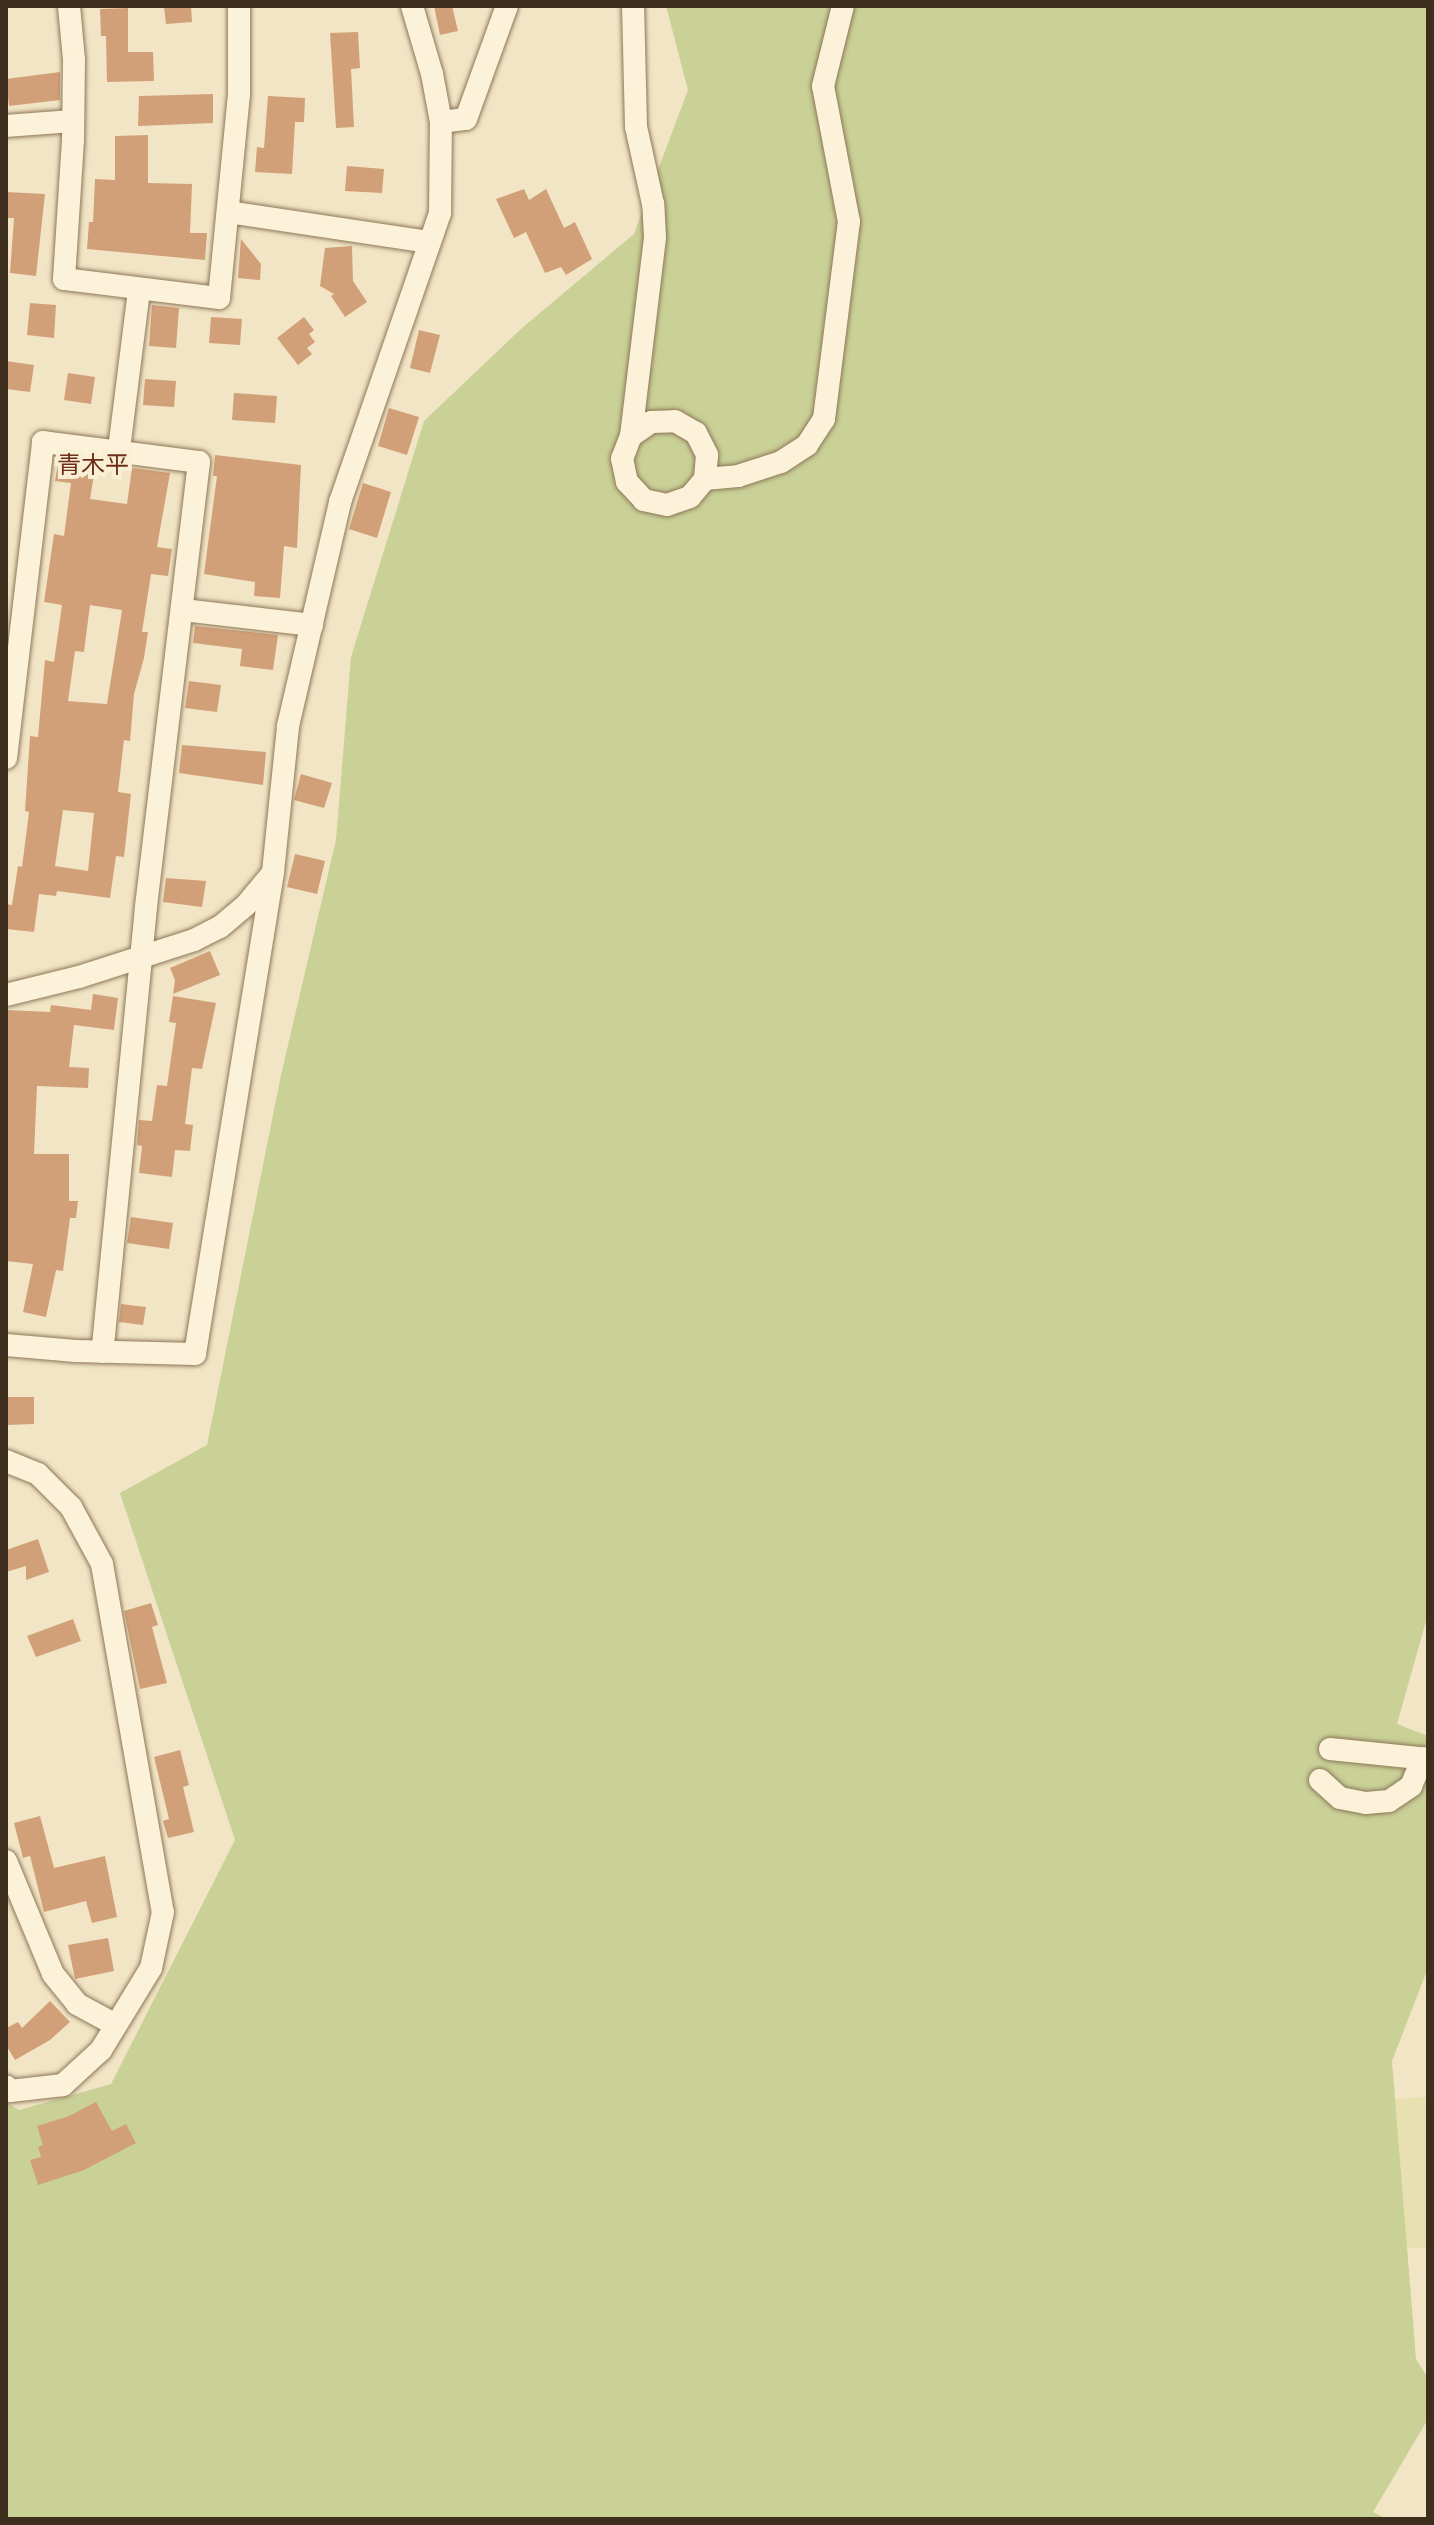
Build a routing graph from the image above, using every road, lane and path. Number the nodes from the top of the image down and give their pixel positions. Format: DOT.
graph roads {
  1 [pos="69,6"];
  2 [pos="239,6"];
  3 [pos="412,6"];
  4 [pos="507,6"];
  5 [pos="633,6"];
  6 [pos="843,6"];
  7 [pos="72,121"];
  8 [pos="441,122"];
  9 [pos="6,126"];
  10 [pos="228,212"];
  11 [pos="429,242"];
  12 [pos="139,290"];
  13 [pos="631,436"];
  14 [pos="119,449"];
  15 [pos="705,479"];
  16 [pos="16,586"];
  17 [pos="183,610"];
  18 [pos="312,625"];
  19 [pos="6,758"];
  20 [pos="273,872"];
  21 [pos="141,955"];
  22 [pos="6,995"];
  23 [pos="6,1345"];
  24 [pos="102,1352"];
  25 [pos="6,1461"];
  26 [pos="1330,1749"];
  27 [pos="1426,1759"];
  28 [pos="1320,1780"];
  29 [pos="6,1861"];
  30 [pos="114,2024"];
  31 [pos="6,2086"];
  1 -- 7 [label="street"];
  2 -- 10 [label="street"];
  3 -- 8 [label="street"];
  4 -- 8 [label="street"];
  5 -- 13 [label="street"];
  6 -- 15 [label="street"];
  7 -- 9 [label="street"];
  7 -- 12 [label="street"];
  8 -- 11 [label="street"];
  10 -- 11 [label="street"];
  10 -- 12 [label="street"];
  11 -- 18 [label="street"];
  12 -- 14 [label="street"];
  13 -- 15 [label="street"];
  13 -- 15 [label="street"];
  14 -- 16 [label="street"];
  14 -- 17 [label="street"];
  16 -- 19 [label="street"];
  17 -- 18 [label="street"];
  17 -- 21 [label="street"];
  18 -- 20 [label="street"];
  20 -- 21 [label="street"];
  20 -- 24 [label="street"];
  21 -- 22 [label="street"];
  21 -- 24 [label="street"];
  23 -- 24 [label="street"];
  25 -- 30 [label="street"];
  26 -- 27 [label="street"];
  27 -- 28 [label="street"];
  29 -- 30 [label="street"];
  30 -- 31 [label="street"];
}
